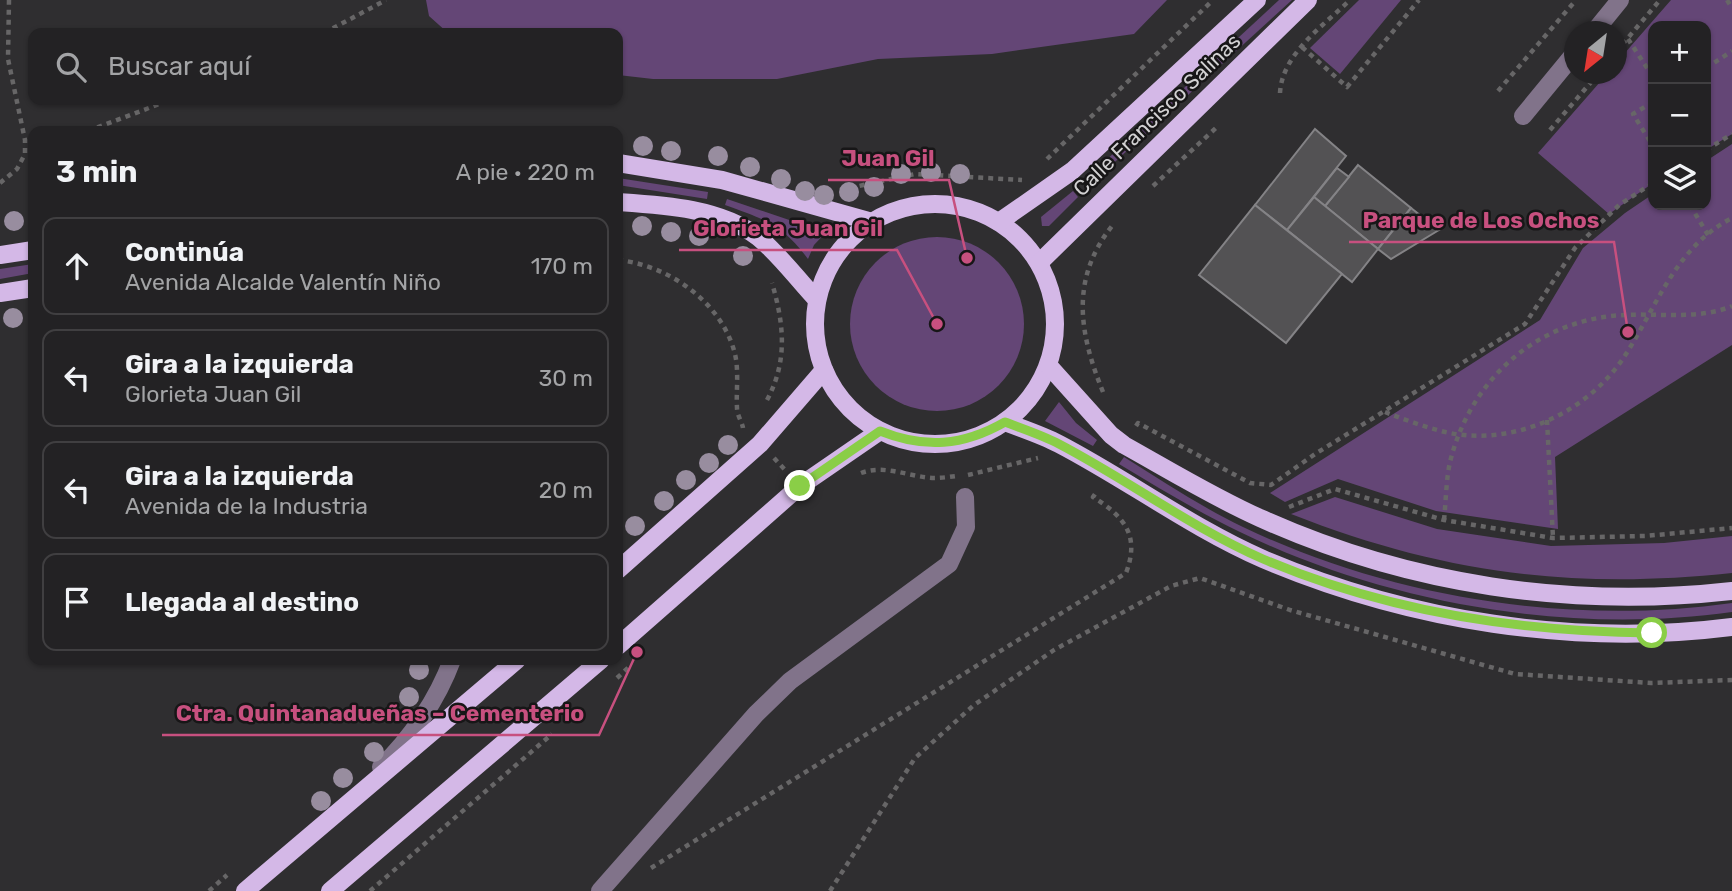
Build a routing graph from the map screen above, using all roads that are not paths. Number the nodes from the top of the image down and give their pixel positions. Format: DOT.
graph roads {
  1 [pos="1257,0"];
  2 [pos="1308,0"];
  3 [pos="1620,0"];
  4 [pos="1603,21"];
  5 [pos="1564,66"];
  6 [pos="1523,116"];
  7 [pos="623,164"];
  8 [pos="623,203"];
  9 [pos="872,222"];
  10 [pos="999,222"];
  11 [pos="28,251"];
  12 [pos="0,255"];
  13 [pos="1039,263"];
  14 [pos="28,289"];
  15 [pos="0,293"];
  16 [pos="817,300"];
  17 [pos="1049,366"];
  18 [pos="824,370"];
  19 [pos="1005,422"];
  20 [pos="880,431"];
  21 [pos="965,497"];
  22 [pos="623,566"];
  23 [pos="1732,591"];
  24 [pos="1732,627"];
  25 [pos="623,642"];
  26 [pos="449,665"];
  27 [pos="511,665"];
  28 [pos="595,665"];
  29 [pos="243,891"];
  30 [pos="330,891"];
  31 [pos="600,891"];
  1 -- 10 [label="main road, Calle Francisco Salinas"];
  2 -- 13 [label="main road, Calle Francisco Salinas"];
  3 -- 4 [label="street"];
  5 -- 6 [label="street"];
  7 -- 9 [label="main road"];
  8 -- 16 [label="main road"];
  9 -- 10 [label="main road"];
  9 -- 16 [label="main road"];
  10 -- 13 [label="main road"];
  11 -- 12 [label="main road"];
  13 -- 17 [label="main road"];
  14 -- 15 [label="main road"];
  16 -- 18 [label="main road"];
  17 -- 19 [label="main road"];
  17 -- 23 [label="main road"];
  18 -- 20 [label="main road"];
  18 -- 22 [label="main road"];
  19 -- 20 [label="main road"];
  19 -- 24 [label="main road"];
  20 -- 25 [label="main road"];
  21 -- 31 [label="street"];
  26 -- 29 [label="street"];
  27 -- 29 [label="main road"];
  28 -- 30 [label="main road"];
}
